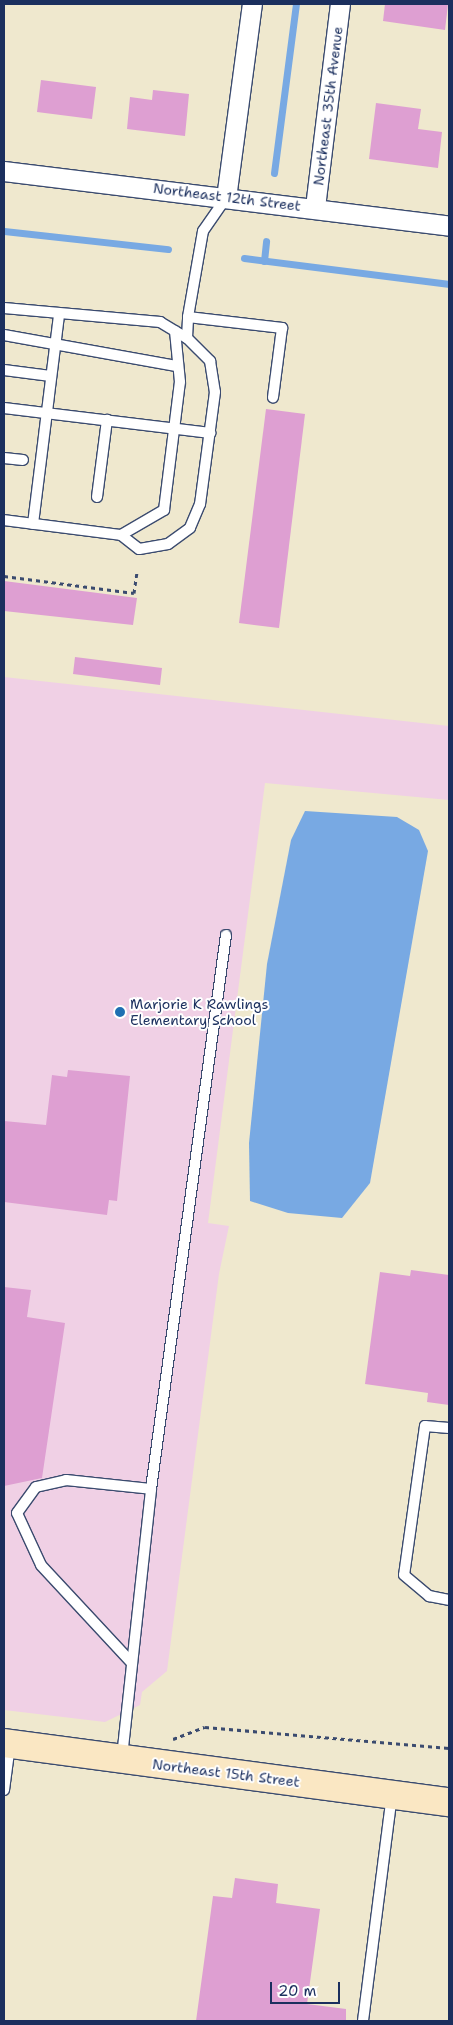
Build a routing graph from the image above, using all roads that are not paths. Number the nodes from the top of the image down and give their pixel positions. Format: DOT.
graph roads {
  1 [pos="252,4"];
  2 [pos="340,4"];
  3 [pos="4,171"];
  4 [pos="226,198"];
  5 [pos="315,207"];
  6 [pos="449,226"];
  7 [pos="4,308"];
  8 [pos="59,315"];
  9 [pos="188,317"];
  10 [pos="175,331"];
  11 [pos="4,335"];
  12 [pos="187,338"];
  13 [pos="55,341"];
  14 [pos="176,366"];
  15 [pos="4,370"];
  16 [pos="51,376"];
  17 [pos="273,397"];
  18 [pos="4,408"];
  19 [pos="46,413"];
  20 [pos="107,420"];
  21 [pos="175,428"];
  22 [pos="210,433"];
  23 [pos="4,458"];
  24 [pos="23,460"];
  25 [pos="97,497"];
  26 [pos="4,520"];
  27 [pos="34,524"];
  28 [pos="121,535"];
  29 [pos="226,935"];
  30 [pos="449,1428"];
  31 [pos="151,1489"];
  32 [pos="449,1600"];
  33 [pos="131,1662"];
  34 [pos="7,1744"];
  35 [pos="122,1760"];
  36 [pos="4,1790"];
  37 [pos="392,1794"];
  38 [pos="449,1802"];
  39 [pos="362,2019"];
  1 -- 4 [label="street"];
  2 -- 5 [label="street, Northeast 35th Avenue"];
  3 -- 4 [label="street, Northeast 12th Street"];
  4 -- 5 [label="street, Northeast 12th Street"];
  4 -- 9 [label="lane"];
  5 -- 6 [label="street, Northeast 12th Street"];
  7 -- 8 [label="lane"];
  8 -- 10 [label="lane"];
  8 -- 13 [label="lane"];
  9 -- 12 [label="lane"];
  9 -- 17 [label="lane"];
  10 -- 12 [label="lane"];
  10 -- 14 [label="lane"];
  11 -- 13 [label="lane"];
  12 -- 22 [label="lane"];
  13 -- 14 [label="lane"];
  13 -- 16 [label="lane"];
  14 -- 21 [label="lane"];
  15 -- 16 [label="lane"];
  16 -- 19 [label="lane"];
  18 -- 19 [label="lane"];
  19 -- 20 [label="lane"];
  19 -- 27 [label="lane"];
  20 -- 21 [label="lane"];
  20 -- 25 [label="lane"];
  21 -- 22 [label="lane"];
  21 -- 28 [label="lane"];
  22 -- 28 [label="lane"];
  23 -- 24 [label="lane"];
  26 -- 27 [label="lane"];
  27 -- 28 [label="lane"];
  29 -- 31 [label="lane"];
  30 -- 32 [label="lane"];
  31 -- 33 [label="lane"];
  31 -- 33 [label="lane"];
  33 -- 35 [label="lane"];
  34 -- 35 [label="street, Northeast 15th Street"];
  34 -- 36 [label="lane"];
  35 -- 37 [label="street, Northeast 15th Street"];
  37 -- 38 [label="street, Northeast 15th Street"];
  37 -- 39 [label="lane"];
}
